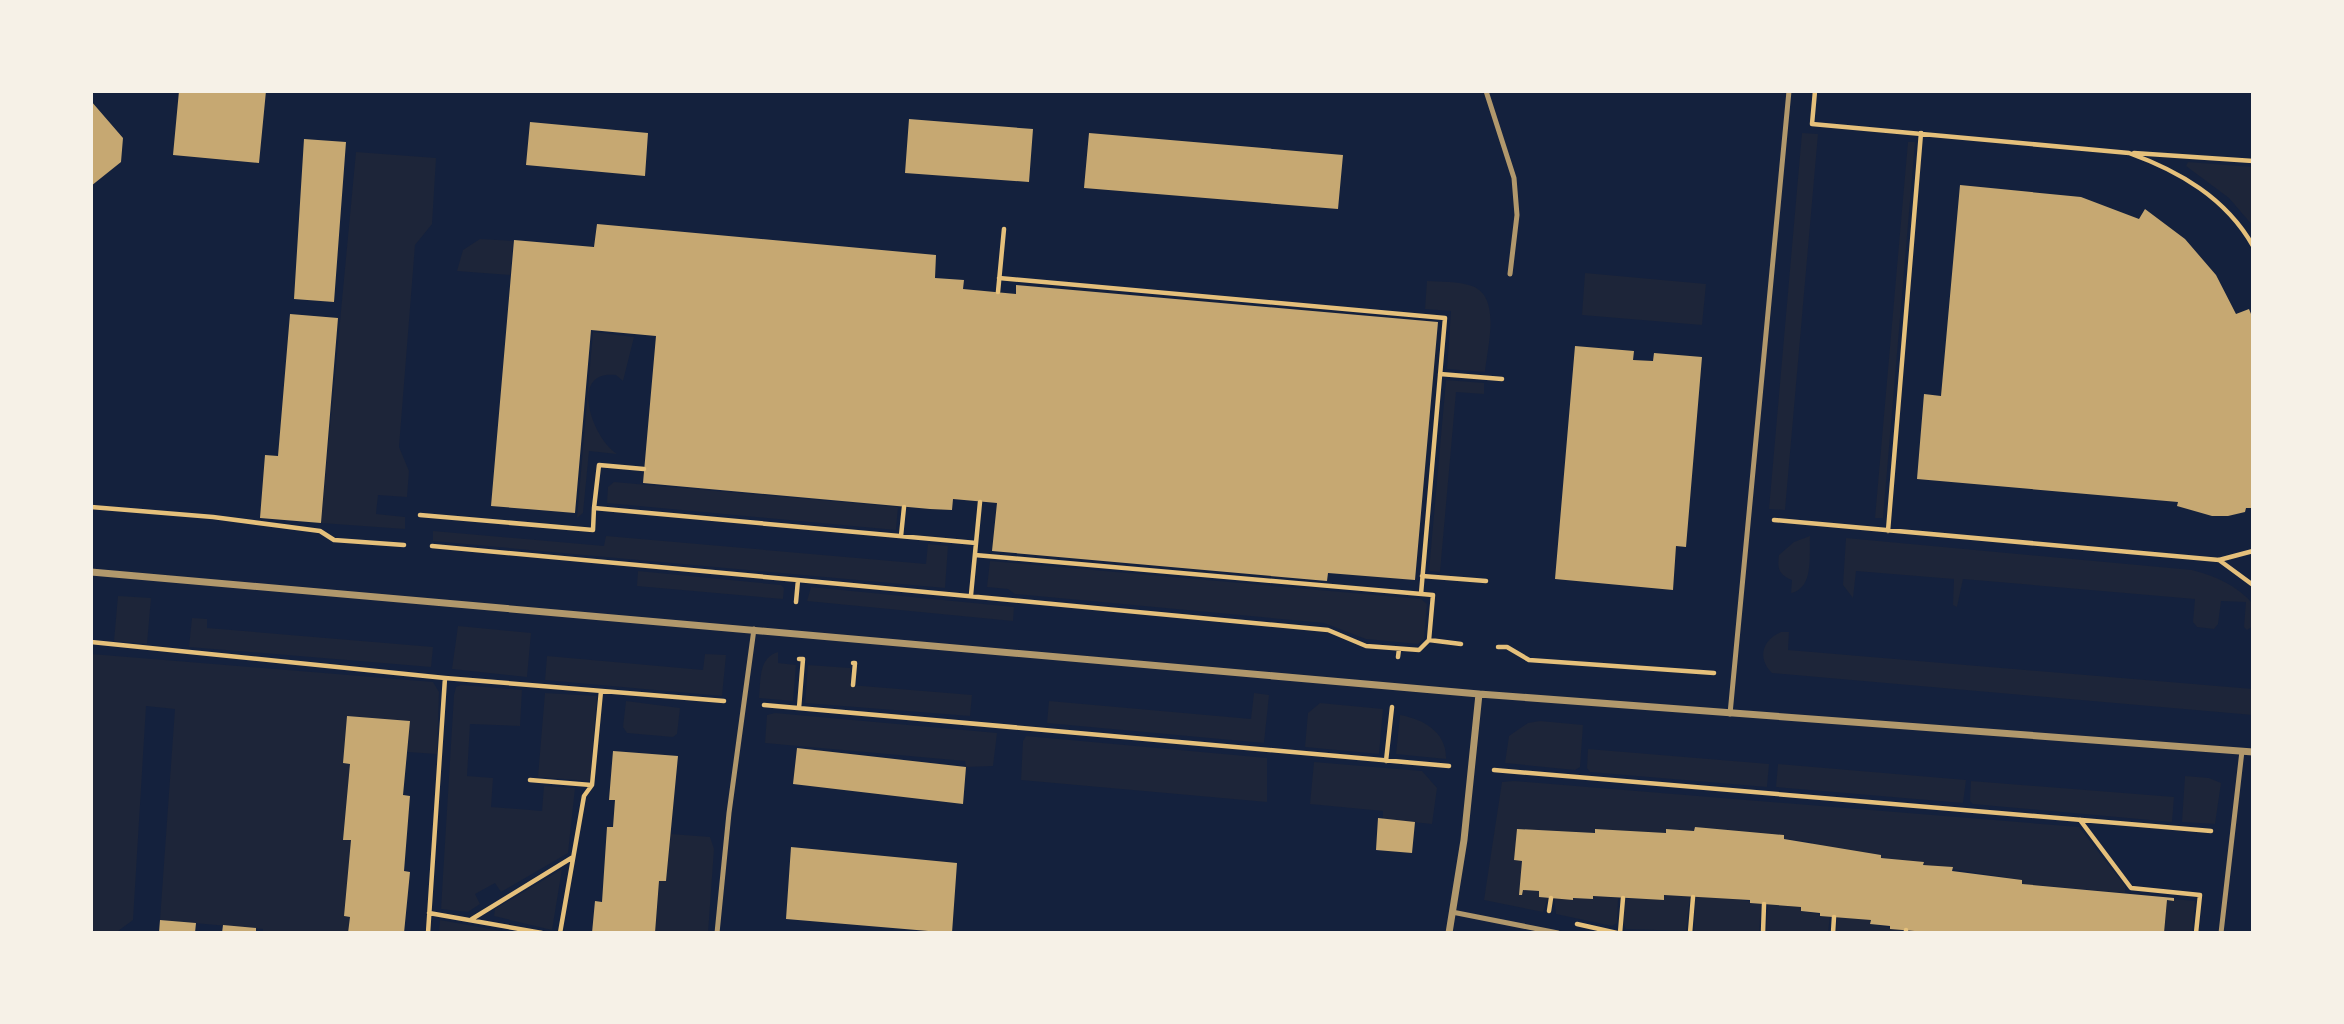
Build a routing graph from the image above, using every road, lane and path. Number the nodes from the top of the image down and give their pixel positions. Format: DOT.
graph roads {
  1 [pos="1486,91"];
  2 [pos="1789,91"];
  3 [pos="1815,91"];
  4 [pos="1921,134"];
  5 [pos="2129,153"];
  6 [pos="2253,161"];
  7 [pos="1004,229"];
  8 [pos="2253,246"];
  9 [pos="1510,274"];
  10 [pos="999,278"];
  11 [pos="998,292"];
  12 [pos="1440,374"];
  13 [pos="1502,379"];
  14 [pos="644,469"];
  15 [pos="980,502"];
  16 [pos="904,506"];
  17 [pos="91,507"];
  18 [pos="594,508"];
  19 [pos="420,515"];
  20 [pos="1774,520"];
  21 [pos="1888,531"];
  22 [pos="901,536"];
  23 [pos="976,543"];
  24 [pos="404,545"];
  25 [pos="432,546"];
  26 [pos="2253,551"];
  27 [pos="975,555"];
  28 [pos="2219,560"];
  29 [pos="91,572"];
  30 [pos="1422,576"];
  31 [pos="798,580"];
  32 [pos="1486,581"];
  33 [pos="2253,585"];
  34 [pos="1421,594"];
  35 [pos="971,595"];
  36 [pos="796,602"];
  37 [pos="754,629"];
  38 [pos="1429,640"];
  39 [pos="91,642"];
  40 [pos="1461,643"];
  41 [pos="1498,647"];
  42 [pos="1399,649"];
  43 [pos="1398,657"];
  44 [pos="792,658"];
  45 [pos="803,659"];
  46 [pos="816,660"];
  47 [pos="842,662"];
  48 [pos="1714,673"];
  49 [pos="445,678"];
  50 [pos="853,685"];
  51 [pos="601,691"];
  52 [pos="1479,694"];
  53 [pos="745,703"];
  54 [pos="1393,706"];
  55 [pos="799,708"];
  56 [pos="1730,714"];
  57 [pos="2242,751"];
  58 [pos="2253,752"];
  59 [pos="1387,761"];
  60 [pos="1455,767"];
  61 [pos="1490,770"];
  62 [pos="530,780"];
  63 [pos="592,785"];
  64 [pos="2080,820"];
  65 [pos="2233,833"];
  66 [pos="573,857"];
  67 [pos="1693,897"];
  68 [pos="1623,898"];
  69 [pos="1764,904"];
  70 [pos="1452,912"];
  71 [pos="429,913"];
  72 [pos="1834,917"];
  73 [pos="472,919"];
  74 [pos="428,933"];
  75 [pos="541,933"];
  76 [pos="560,933"];
  77 [pos="717,933"];
  78 [pos="1449,933"];
  79 [pos="1558,933"];
  80 [pos="1620,933"];
  81 [pos="1690,933"];
  82 [pos="1763,933"];
  83 [pos="1833,933"];
  84 [pos="2196,933"];
  85 [pos="2221,933"];
  1 -- 9 [label="lane"];
  2 -- 56 [label="lane"];
  3 -- 4 [label="path"];
  4 -- 5 [label="path"];
  4 -- 21 [label="path"];
  5 -- 6 [label="path"];
  5 -- 8 [label="path"];
  7 -- 10 [label="path"];
  10 -- 11 [label="path"];
  10 -- 12 [label="path"];
  12 -- 13 [label="path"];
  12 -- 30 [label="path"];
  14 -- 18 [label="path"];
  15 -- 23 [label="path"];
  16 -- 22 [label="path"];
  17 -- 24 [label="path"];
  18 -- 19 [label="path"];
  18 -- 22 [label="path"];
  20 -- 21 [label="path"];
  21 -- 28 [label="path"];
  22 -- 23 [label="path"];
  23 -- 27 [label="path"];
  25 -- 31 [label="path"];
  26 -- 28 [label="path"];
  27 -- 34 [label="path"];
  27 -- 35 [label="path"];
  28 -- 33 [label="path"];
  29 -- 37 [label="street"];
  30 -- 32 [label="path"];
  30 -- 34 [label="path"];
  31 -- 35 [label="path"];
  31 -- 36 [label="path"];
  34 -- 38 [label="path"];
  35 -- 42 [label="path"];
  37 -- 52 [label="street"];
  37 -- 53 [label="lane"];
  38 -- 40 [label="path"];
  38 -- 42 [label="path"];
  39 -- 49 [label="path"];
  41 -- 48 [label="path"];
  42 -- 43 [label="path"];
  44 -- 45 [label="path"];
  45 -- 46 [label="path"];
  45 -- 55 [label="path"];
  47 -- 50 [label="path"];
  49 -- 51 [label="path"];
  49 -- 71 [label="path"];
  51 -- 53 [label="path"];
  51 -- 63 [label="path"];
  52 -- 56 [label="street"];
  52 -- 70 [label="street"];
  53 -- 55 [label="path"];
  53 -- 77 [label="lane"];
  54 -- 59 [label="path"];
  55 -- 59 [label="path"];
  56 -- 57 [label="street"];
  57 -- 58 [label="street"];
  57 -- 65 [label="lane"];
  59 -- 60 [label="path"];
  61 -- 64 [label="path"];
  62 -- 63 [label="path"];
  63 -- 66 [label="path"];
  64 -- 65 [label="path"];
  64 -- 84 [label="path"];
  65 -- 85 [label="lane"];
  66 -- 73 [label="path"];
  66 -- 76 [label="path"];
  67 -- 81 [label="path"];
  68 -- 80 [label="path"];
  69 -- 82 [label="path"];
  70 -- 78 [label="street"];
  70 -- 79 [label="lane"];
  71 -- 73 [label="path"];
  71 -- 74 [label="path"];
  72 -- 83 [label="path"];
  73 -- 75 [label="path"];
}
